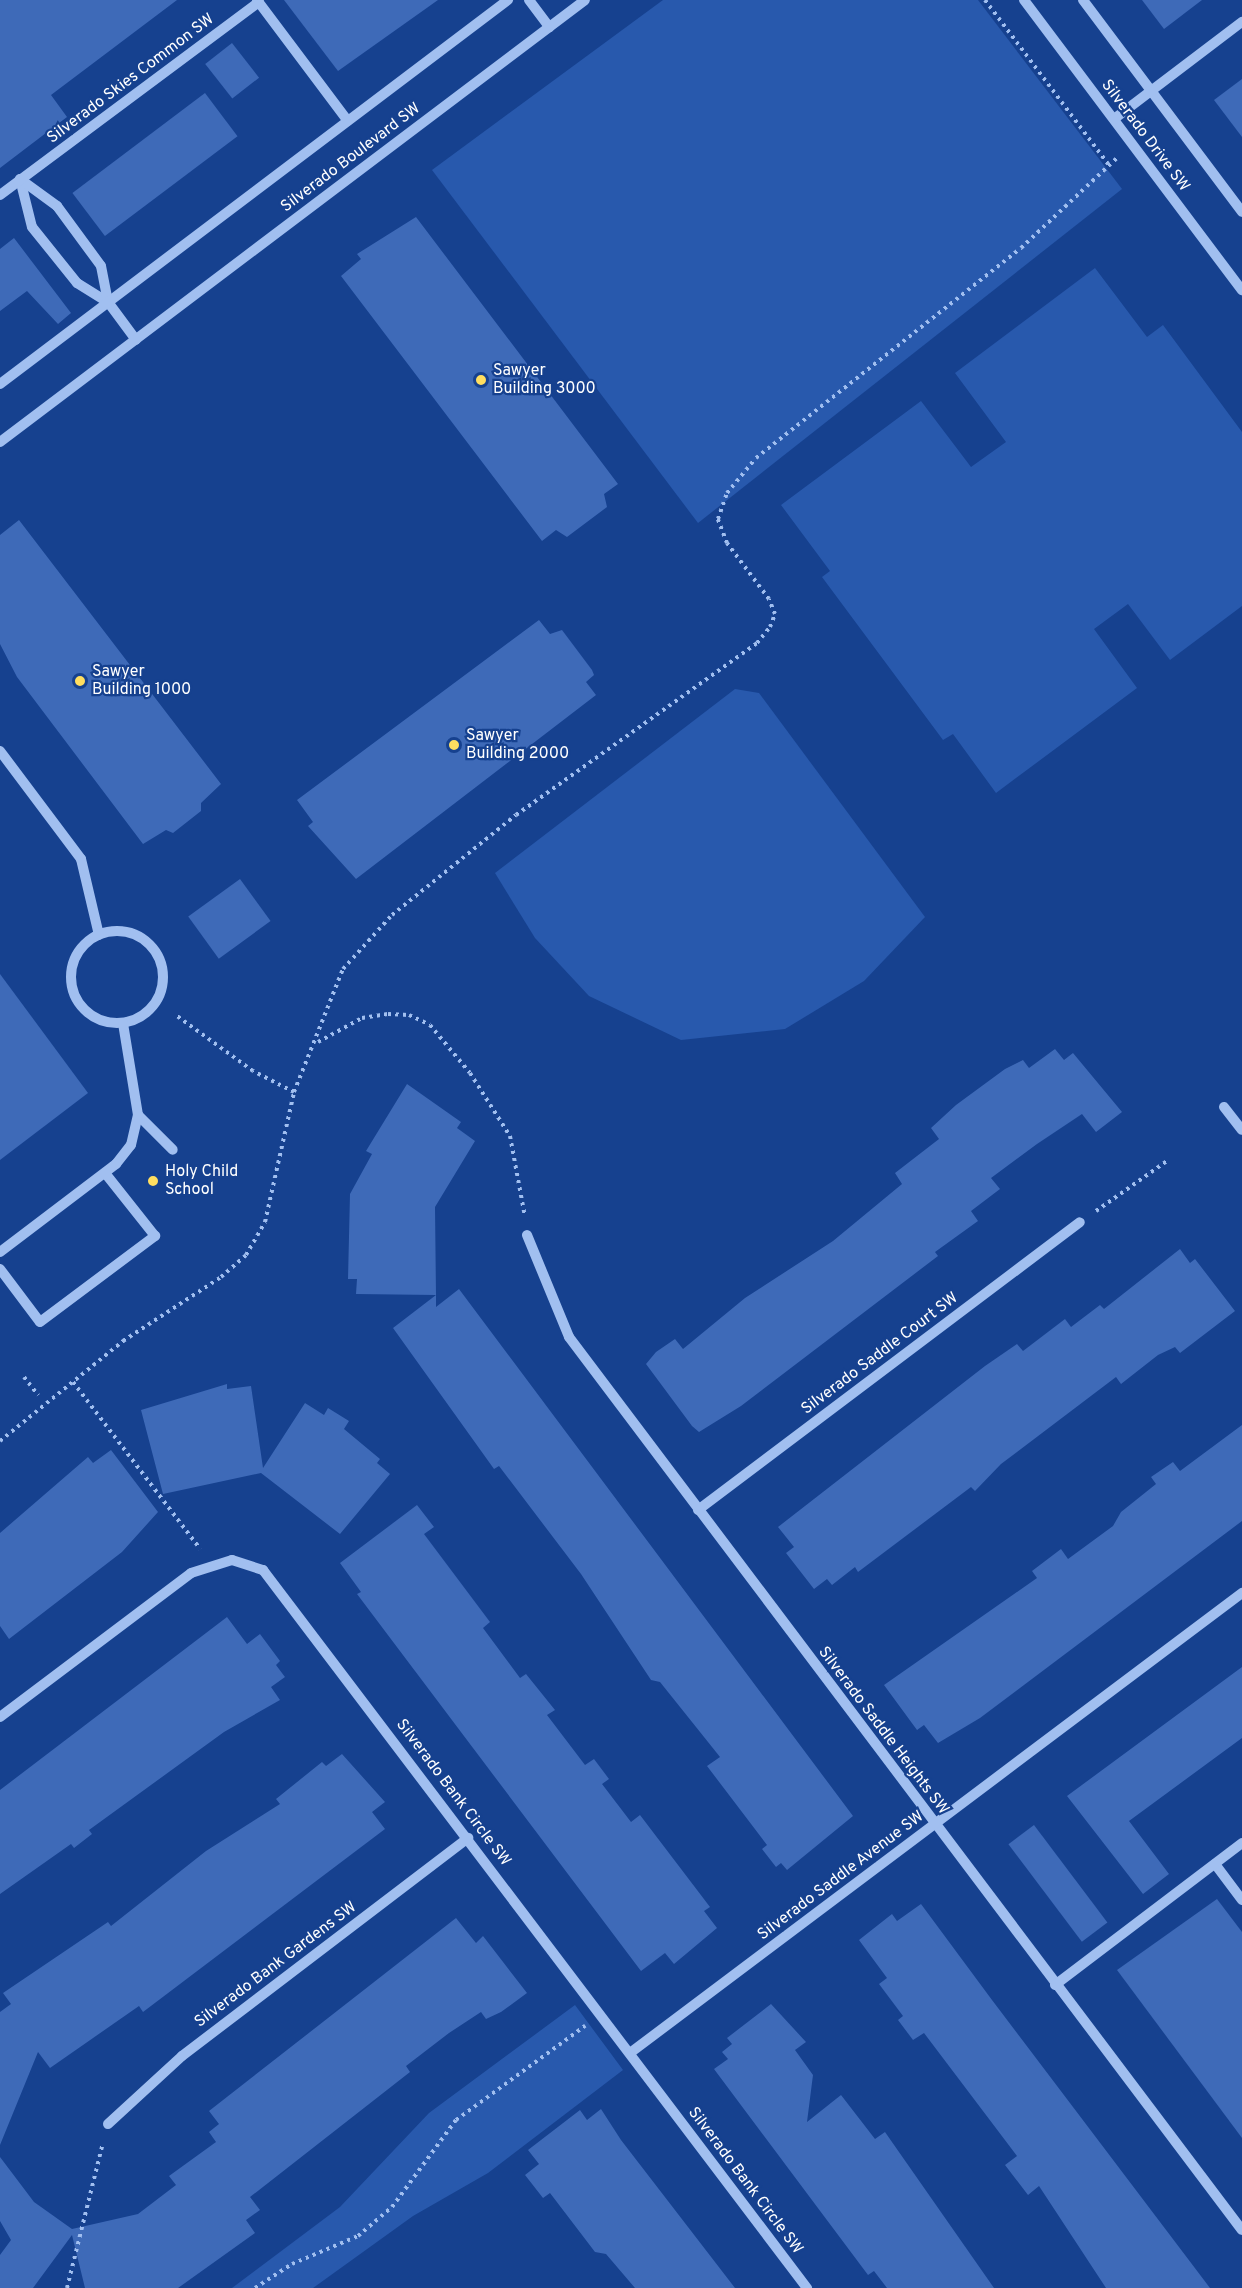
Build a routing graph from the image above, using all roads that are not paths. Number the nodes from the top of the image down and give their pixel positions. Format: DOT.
graph roads {
  1 [pos="508,0"];
  2 [pos="529,0"];
  3 [pos="585,0"];
  4 [pos="1024,0"];
  5 [pos="1083,0"];
  6 [pos="258,1"];
  7 [pos="1242,22"];
  8 [pos="549,27"];
  9 [pos="1151,91"];
  10 [pos="1114,119"];
  11 [pos="348,121"];
  12 [pos="20,179"];
  13 [pos="0,195"];
  14 [pos="1242,212"];
  15 [pos="1242,290"];
  16 [pos="108,302"];
  17 [pos="136,340"];
  18 [pos="0,384"];
  19 [pos="0,442"];
  20 [pos="0,751"];
  21 [pos="99,935"];
  22 [pos="123,1023"];
  23 [pos="1224,1107"];
  24 [pos="138,1115"];
  25 [pos="1242,1130"];
  26 [pos="173,1150"];
  27 [pos="105,1173"];
  28 [pos="1080,1222"];
  29 [pos="527,1235"];
  30 [pos="0,1252"];
  31 [pos="0,1269"];
  32 [pos="698,1510"];
  33 [pos="1242,1593"];
  34 [pos="0,1716"];
  35 [pos="934,1825"];
  36 [pos="468,1838"];
  37 [pos="1242,1843"];
  38 [pos="1215,1864"];
  39 [pos="1242,1900"];
  40 [pos="1055,1985"];
  41 [pos="630,2053"];
  42 [pos="108,2124"];
  43 [pos="1242,2230"];
  44 [pos="807,2288"];
  1 -- 11 [label="street, Silverado Boulevard SW"];
  2 -- 8 [label="street"];
  3 -- 8 [label="street, Silverado Boulevard SW"];
  4 -- 10 [label="street, Silverado Drive SW"];
  5 -- 9 [label="street, Silverado Drive SW"];
  6 -- 11 [label="street"];
  6 -- 12 [label="street, Silverado Skies Common SW"];
  7 -- 9 [label="street"];
  8 -- 17 [label="street, Silverado Boulevard SW"];
  9 -- 10 [label="street"];
  9 -- 14 [label="street, Silverado Drive SW"];
  10 -- 15 [label="street, Silverado Drive SW"];
  11 -- 16 [label="street, Silverado Boulevard SW"];
  12 -- 13 [label="street, Silverado Skies Common SW"];
  12 -- 16 [label="street"];
  12 -- 16 [label="street"];
  16 -- 17 [label="street"];
  16 -- 18 [label="street, Silverado Boulevard SW"];
  17 -- 19 [label="street, Silverado Boulevard SW"];
  20 -- 21 [label="street"];
  21 -- 22 [label="street"];
  21 -- 22 [label="street"];
  22 -- 24 [label="street"];
  23 -- 25 [label="street"];
  24 -- 26 [label="street"];
  24 -- 27 [label="street"];
  27 -- 30 [label="street"];
  27 -- 31 [label="street"];
  28 -- 32 [label="street, Silverado Saddle Court SW"];
  29 -- 32 [label="street, Silverado Saddle Heights SW"];
  32 -- 35 [label="street, Silverado Saddle Heights SW"];
  33 -- 35 [label="street, Silverado Saddle Avenue SW"];
  34 -- 36 [label="street, Silverado Bank Circle SW"];
  35 -- 40 [label="street, Silverado Saddle Heights SW"];
  35 -- 41 [label="street, Silverado Saddle Avenue SW"];
  36 -- 41 [label="street, Silverado Bank Circle SW"];
  36 -- 42 [label="street, Silverado Bank Gardens SW"];
  37 -- 38 [label="street"];
  38 -- 39 [label="street"];
  38 -- 40 [label="street"];
  40 -- 43 [label="street, Silverado Saddle Heights SW"];
  41 -- 44 [label="street, Silverado Bank Circle SW"];
}
